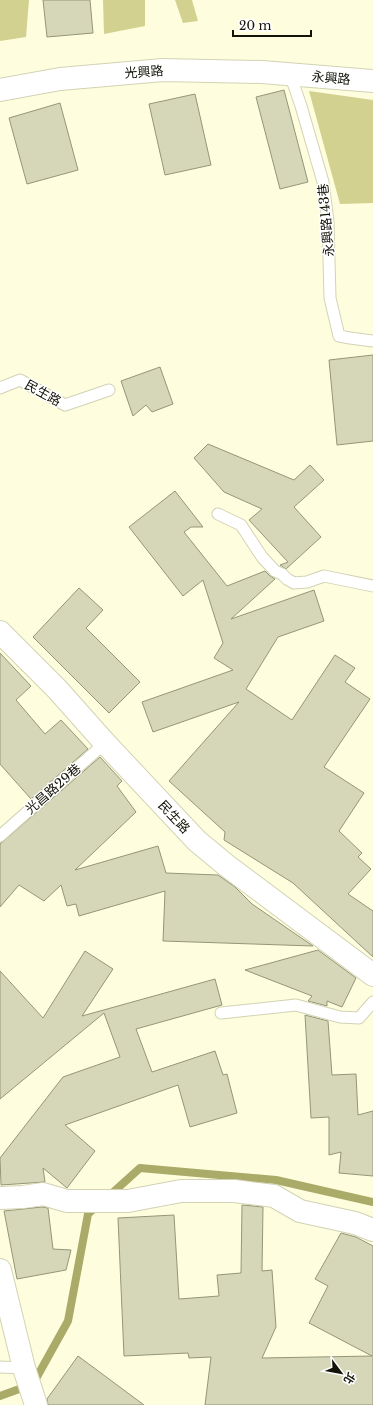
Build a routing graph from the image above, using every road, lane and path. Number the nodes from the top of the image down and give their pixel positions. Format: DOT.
graph roads {
  1 [pos="290,74"];
  2 [pos="373,81"];
  3 [pos="0,90"];
  4 [pos="373,341"];
  5 [pos="0,388"];
  6 [pos="109,390"];
  7 [pos="218,514"];
  8 [pos="373,586"];
  9 [pos="0,632"];
  10 [pos="105,743"];
  11 [pos="0,836"];
  12 [pos="373,975"];
  13 [pos="373,1002"];
  14 [pos="221,1013"];
  15 [pos="0,1198"];
  16 [pos="373,1230"];
  17 [pos="0,1270"];
  18 [pos="0,1368"];
  19 [pos="24,1368"];
  20 [pos="36,1405"];
  1 -- 2 [label="street, 永興路"];
  1 -- 3 [label="street, 光興路"];
  1 -- 4 [label="lane, 永興路143巷"];
  5 -- 6 [label="lane, 民生路"];
  7 -- 8 [label="lane"];
  9 -- 10 [label="street, 民生路"];
  10 -- 11 [label="lane, 光昌路29巷"];
  10 -- 12 [label="street, 民生路"];
  13 -- 14 [label="lane"];
  15 -- 16 [label="street"];
  17 -- 19 [label="street"];
  18 -- 19 [label="lane"];
  19 -- 20 [label="street"];
}
